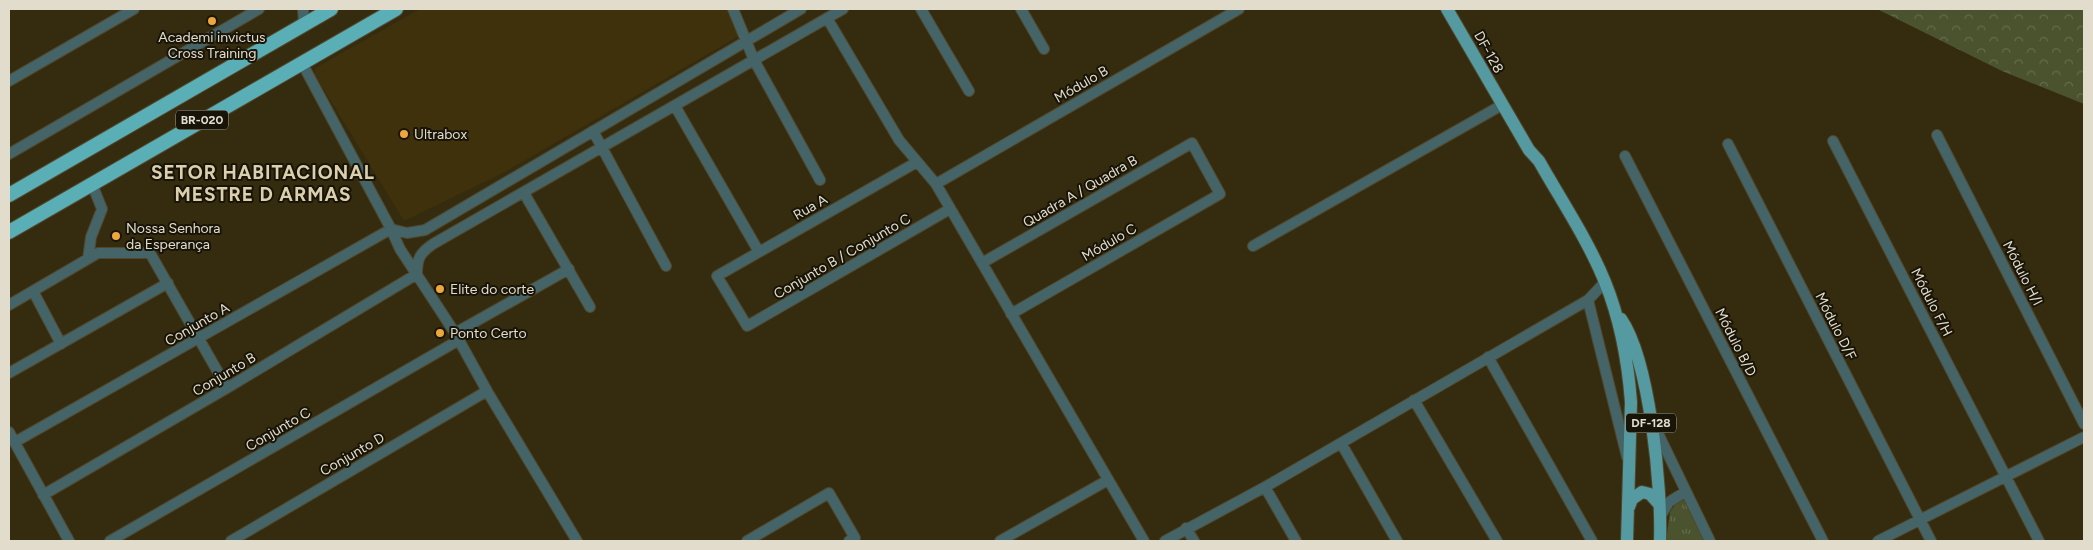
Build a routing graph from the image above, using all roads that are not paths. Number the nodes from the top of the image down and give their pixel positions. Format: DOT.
graph roads {
  1 [pos="134,9"];
  2 [pos="259,9"];
  3 [pos="303,9"];
  4 [pos="330,9"];
  5 [pos="396,9"];
  6 [pos="734,9"];
  7 [pos="801,9"];
  8 [pos="843,9"];
  9 [pos="922,9"];
  10 [pos="1021,9"];
  11 [pos="1239,9"];
  12 [pos="1447,9"];
  13 [pos="1457,9"];
  14 [pos="827,18"];
  15 [pos="304,24"];
  16 [pos="748,40"];
  17 [pos="1476,42"];
  18 [pos="1044,49"];
  19 [pos="1476,58"];
  20 [pos="754,60"];
  21 [pos="302,63"];
  22 [pos="9,81"];
  23 [pos="970,91"];
  24 [pos="1502,105"];
  25 [pos="675,106"];
  26 [pos="593,131"];
  27 [pos="1937,135"];
  28 [pos="1833,141"];
  29 [pos="1192,143"];
  30 [pos="1728,144"];
  31 [pos="602,148"];
  32 [pos="9,154"];
  33 [pos="1625,156"];
  34 [pos="1539,161"];
  35 [pos="917,162"];
  36 [pos="820,180"];
  37 [pos="92,184"];
  38 [pos="936,184"];
  39 [pos="524,193"];
  40 [pos="9,195"];
  41 [pos="950,209"];
  42 [pos="391,228"];
  43 [pos="9,232"];
  44 [pos="1253,246"];
  45 [pos="759,252"];
  46 [pos="88,259"];
  47 [pos="982,263"];
  48 [pos="666,266"];
  49 [pos="569,269"];
  50 [pos="417,274"];
  51 [pos="717,276"];
  52 [pos="1605,282"];
  53 [pos="168,283"];
  54 [pos="33,291"];
  55 [pos="1588,300"];
  56 [pos="9,305"];
  57 [pos="590,308"];
  58 [pos="1615,311"];
  59 [pos="1011,314"];
  60 [pos="457,336"];
  61 [pos="199,339"];
  62 [pos="61,344"];
  63 [pos="1488,357"];
  64 [pos="9,373"];
  65 [pos="227,388"];
  66 [pos="488,392"];
  67 [pos="1414,400"];
  68 [pos="1650,418"];
  69 [pos="2084,424"];
  70 [pos="9,432"];
  71 [pos="2084,437"];
  72 [pos="15,442"];
  73 [pos="1341,443"];
  74 [pos="1628,462"];
  75 [pos="2006,477"];
  76 [pos="1108,480"];
  77 [pos="1265,487"];
  78 [pos="1685,492"];
  79 [pos="43,494"];
  80 [pos="1628,508"];
  81 [pos="1659,510"];
  82 [pos="1920,520"];
  83 [pos="1186,528"];
  84 [pos="852,540"];
  85 [pos="70,541"];
  86 [pos="110,541"];
  87 [pos="231,541"];
  88 [pos="577,541"];
  89 [pos="746,541"];
  90 [pos="1000,541"];
  91 [pos="1144,541"];
  92 [pos="1165,541"];
  93 [pos="1194,541"];
  94 [pos="1296,541"];
  95 [pos="1397,541"];
  96 [pos="1497,541"];
  97 [pos="1592,541"];
  98 [pos="1628,541"];
  99 [pos="1660,541"];
  100 [pos="1710,541"];
  101 [pos="1823,541"];
  102 [pos="1878,541"];
  103 [pos="1930,541"];
  104 [pos="2039,541"];
  1 -- 22 [label="street"];
  2 -- 32 [label="street"];
  3 -- 15 [label="street"];
  4 -- 15 [label="highway, BR-020"];
  5 -- 21 [label="highway, BR-020"];
  6 -- 16 [label="street"];
  7 -- 16 [label="street"];
  8 -- 14 [label="street"];
  9 -- 23 [label="street"];
  10 -- 18 [label="street"];
  11 -- 38 [label="street, Módulo B"];
  12 -- 19 [label="main road, DF-128 / DF-128"];
  13 -- 17 [label="main road, DF-128 / DF-128"];
  14 -- 20 [label="street"];
  14 -- 35 [label="street"];
  15 -- 40 [label="highway, BR-020"];
  16 -- 20 [label="street"];
  16 -- 26 [label="street"];
  17 -- 19 [label="main road"];
  17 -- 34 [label="main road, DF-128 / DF-128"];
  19 -- 24 [label="main road, DF-128 / DF-128"];
  20 -- 25 [label="street"];
  20 -- 36 [label="street"];
  21 -- 37 [label="highway, BR-020"];
  21 -- 42 [label="street"];
  24 -- 34 [label="main road, DF-128 / DF-128"];
  24 -- 44 [label="street"];
  25 -- 31 [label="street"];
  25 -- 45 [label="street"];
  26 -- 31 [label="street"];
  26 -- 42 [label="street"];
  27 -- 69 [label="street, Módulo H/I"];
  28 -- 75 [label="street, Módulo F/H"];
  29 -- 47 [label="street, Quadra A / Quadra B"];
  29 -- 59 [label="street, Módulo C"];
  30 -- 82 [label="street, Módulo D/F"];
  31 -- 39 [label="street"];
  31 -- 48 [label="street"];
  33 -- 101 [label="street, Módulo B/D"];
  34 -- 52 [label="main road, DF-128 / DF-128"];
  35 -- 38 [label="street"];
  35 -- 45 [label="street, Rua A"];
  37 -- 43 [label="highway, BR-020"];
  37 -- 46 [label="street"];
  38 -- 41 [label="street"];
  39 -- 49 [label="street"];
  39 -- 50 [label="street"];
  41 -- 47 [label="street"];
  41 -- 51 [label="street, Conjunto B / Conjunto C"];
  42 -- 50 [label="street"];
  42 -- 61 [label="street, Conjunto A"];
  45 -- 51 [label="street, Rua A"];
  46 -- 53 [label="street"];
  46 -- 54 [label="street"];
  47 -- 59 [label="street"];
  49 -- 57 [label="street"];
  49 -- 60 [label="street, Conjunto C"];
  50 -- 60 [label="street"];
  50 -- 65 [label="street, Conjunto B"];
  52 -- 55 [label="street"];
  52 -- 58 [label="main road, DF-128 / DF-128"];
  53 -- 61 [label="street"];
  53 -- 62 [label="street"];
  54 -- 56 [label="street"];
  54 -- 62 [label="street"];
  55 -- 63 [label="street"];
  55 -- 74 [label="street"];
  58 -- 68 [label="main road, DF-128 / DF-128"];
  58 -- 74 [label="main road, DF-128 / DF-128"];
  59 -- 76 [label="street"];
  60 -- 66 [label="street"];
  60 -- 86 [label="street, Conjunto C"];
  61 -- 65 [label="street"];
  61 -- 72 [label="street, Conjunto A"];
  62 -- 64 [label="street"];
  63 -- 67 [label="street"];
  63 -- 97 [label="street"];
  65 -- 79 [label="street, Conjunto B"];
  66 -- 87 [label="street, Conjunto D"];
  66 -- 88 [label="street"];
  67 -- 73 [label="street"];
  67 -- 96 [label="street"];
  68 -- 78 [label="street"];
  68 -- 81 [label="main road, DF-128 / DF-128"];
  70 -- 72 [label="street"];
  71 -- 75 [label="street"];
  72 -- 79 [label="street"];
  73 -- 77 [label="street"];
  73 -- 95 [label="street"];
  74 -- 80 [label="main road, DF-128 / DF-128"];
  75 -- 82 [label="street"];
  75 -- 104 [label="street, Módulo F/H"];
  76 -- 90 [label="street"];
  76 -- 91 [label="street"];
  77 -- 83 [label="street"];
  77 -- 94 [label="street"];
  78 -- 81 [label="street"];
  78 -- 100 [label="street"];
  79 -- 85 [label="street"];
  80 -- 81 [label="main road"];
  80 -- 98 [label="main road, DF-128 / DF-128"];
  81 -- 99 [label="main road, DF-128 / DF-128"];
  82 -- 102 [label="street"];
  82 -- 103 [label="street, Módulo D/F"];
  83 -- 92 [label="street"];
  83 -- 93 [label="street"];
  84 -- 89 [label="street"];
}
